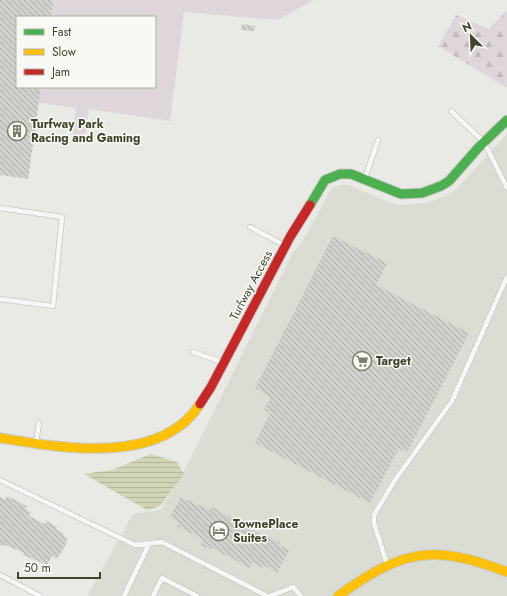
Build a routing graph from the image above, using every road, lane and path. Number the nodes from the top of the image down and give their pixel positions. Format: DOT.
graph roads {
  1 [pos="451,111"];
  2 [pos="507,120"];
  3 [pos="378,140"];
  4 [pos="484,142"];
  5 [pos="364,179"];
  6 [pos="507,188"];
  7 [pos="0,208"];
  8 [pos="250,227"];
  9 [pos="285,246"];
  10 [pos="507,278"];
  11 [pos="0,299"];
  12 [pos="193,352"];
  13 [pos="224,363"];
  14 [pos="39,423"];
  15 [pos="0,438"];
  16 [pos="36,444"];
  17 [pos="0,480"];
  18 [pos="149,544"];
  19 [pos="387,564"];
  20 [pos="507,572"];
  21 [pos="0,575"];
  22 [pos="40,596"];
  23 [pos="124,596"];
  24 [pos="153,596"];
  25 [pos="197,596"];
  26 [pos="269,596"];
  27 [pos="301,596"];
  28 [pos="338,596"];
  1 -- 4 [label="lane"];
  2 -- 4 [label="street, Turfway Access"];
  3 -- 5 [label="lane"];
  4 -- 5 [label="street, Turfway Access"];
  4 -- 6 [label="lane"];
  5 -- 9 [label="street, Turfway Access"];
  7 -- 11 [label="lane"];
  8 -- 9 [label="lane"];
  9 -- 13 [label="street, Turfway Access"];
  10 -- 19 [label="lane"];
  12 -- 13 [label="lane"];
  13 -- 16 [label="street, Turfway Access"];
  14 -- 16 [label="lane"];
  15 -- 16 [label="street, Turfway Access"];
  17 -- 18 [label="lane"];
  18 -- 23 [label="lane"];
  18 -- 26 [label="lane"];
  19 -- 20 [label="street"];
  19 -- 28 [label="street"];
  21 -- 22 [label="lane"];
  24 -- 25 [label="lane"];
  26 -- 27 [label="lane"];
}
